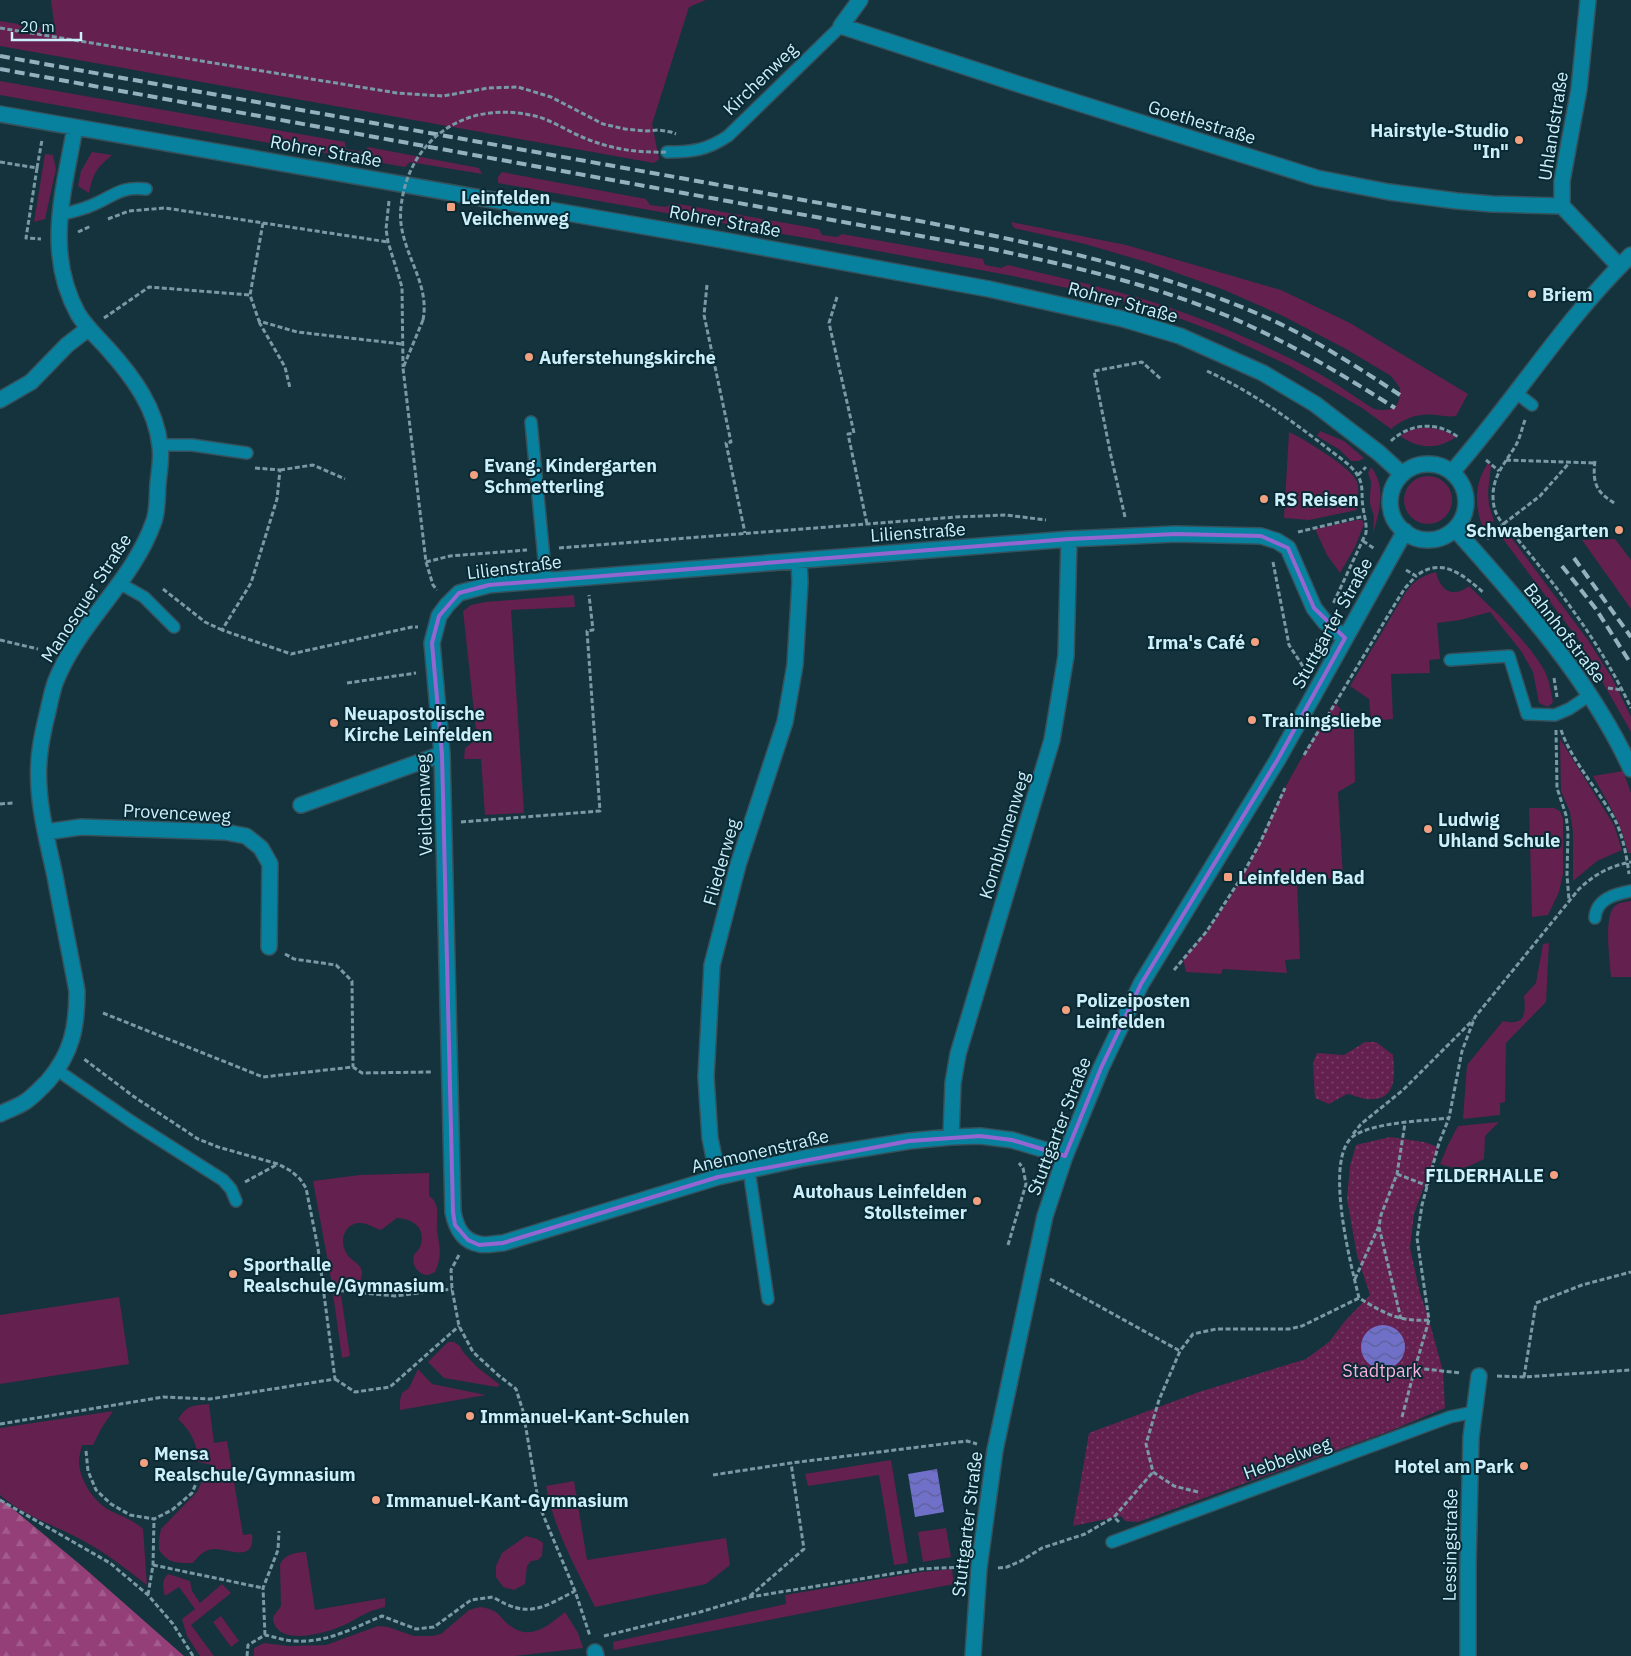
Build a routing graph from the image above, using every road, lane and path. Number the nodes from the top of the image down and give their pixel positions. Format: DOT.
graph roads {
  1 [pos="860,0"];
  2 [pos="1588,0"];
  3 [pos="841,26"];
  4 [pos="0,28"];
  5 [pos="0,114"];
  6 [pos="75,127"];
  7 [pos="42,140"];
  8 [pos="702,150"];
  9 [pos="667,152"];
  10 [pos="0,162"];
  11 [pos="37,168"];
  12 [pos="146,190"];
  13 [pos="406,203"];
  14 [pos="1562,206"];
  15 [pos="60,215"];
  16 [pos="102,222"];
  17 [pos="263,223"];
  18 [pos="94,225"];
  19 [pos="58,240"];
  20 [pos="388,242"];
  21 [pos="1631,255"];
  22 [pos="1619,266"];
  23 [pos="707,285"];
  24 [pos="250,295"];
  25 [pos="837,297"];
  26 [pos="259,321"];
  27 [pos="88,328"];
  28 [pos="402,344"];
  29 [pos="403,368"];
  30 [pos="1204,370"];
  31 [pos="1162,380"];
  32 [pos="290,388"];
  33 [pos="1515,392"];
  34 [pos="0,400"];
  35 [pos="1532,405"];
  36 [pos="531,422"];
  37 [pos="160,445"];
  38 [pos="1473,448"];
  39 [pos="247,453"];
  40 [pos="1379,453"];
  41 [pos="1506,460"];
  42 [pos="1570,462"];
  43 [pos="251,467"];
  44 [pos="280,470"];
  45 [pos="1452,472"];
  46 [pos="1402,474"];
  47 [pos="1358,475"];
  48 [pos="345,479"];
  49 [pos="1616,504"];
  50 [pos="1117,518"];
  51 [pos="1053,521"];
  52 [pos="867,524"];
  53 [pos="1502,525"];
  54 [pos="1291,529"];
  55 [pos="1455,529"];
  56 [pos="1301,530"];
  57 [pos="1404,532"];
  58 [pos="745,533"];
  59 [pos="1069,539"];
  60 [pos="543,549"];
  61 [pos="1474,551"];
  62 [pos="1389,559"];
  63 [pos="799,560"];
  64 [pos="426,562"];
  65 [pos="1416,576"];
  66 [pos="546,580"];
  67 [pos="119,583"];
  68 [pos="162,588"];
  69 [pos="1486,595"];
  70 [pos="447,605"];
  71 [pos="591,614"];
  72 [pos="1325,622"];
  73 [pos="174,627"];
  74 [pos="436,628"];
  75 [pos="222,630"];
  76 [pos="1345,638"];
  77 [pos="0,640"];
  78 [pos="38,649"];
  79 [pos="1450,660"];
  80 [pos="434,671"];
  81 [pos="1306,672"];
  82 [pos="1552,672"];
  83 [pos="347,682"];
  84 [pos="1590,695"];
  85 [pos="1631,708"];
  86 [pos="1555,716"];
  87 [pos="442,754"];
  88 [pos="1300,762"];
  89 [pos="1631,769"];
  90 [pos="1286,786"];
  91 [pos="13,803"];
  92 [pos="0,804"];
  93 [pos="301,805"];
  94 [pos="444,824"];
  95 [pos="46,832"];
  96 [pos="1630,862"];
  97 [pos="1631,891"];
  98 [pos="1569,900"];
  99 [pos="1596,918"];
  100 [pos="269,947"];
  101 [pos="294,959"];
  102 [pos="1169,976"];
  103 [pos="103,1013"];
  104 [pos="1475,1017"];
  105 [pos="353,1068"];
  106 [pos="57,1070"];
  107 [pos="450,1072"];
  108 [pos="0,1114"];
  109 [pos="1449,1118"];
  110 [pos="1405,1123"];
  111 [pos="951,1137"];
  112 [pos="1012,1140"];
  113 [pos="1347,1142"];
  114 [pos="1065,1156"];
  115 [pos="278,1164"];
  116 [pos="749,1170"];
  117 [pos="1397,1174"];
  118 [pos="718,1177"];
  119 [pos="1428,1186"];
  120 [pos="231,1189"];
  121 [pos="236,1201"];
  122 [pos="1379,1226"];
  123 [pos="468,1240"];
  124 [pos="1008,1245"];
  125 [pos="1052,1272"];
  126 [pos="1631,1272"];
  127 [pos="1050,1279"];
  128 [pos="1355,1280"];
  129 [pos="1048,1287"];
  130 [pos="324,1289"];
  131 [pos="452,1289"];
  132 [pos="1359,1298"];
  133 [pos="768,1299"];
  134 [pos="1401,1319"];
  135 [pos="1429,1320"];
  136 [pos="458,1326"];
  137 [pos="1180,1351"];
  138 [pos="1415,1368"];
  139 [pos="1479,1376"];
  140 [pos="1524,1377"];
  141 [pos="335,1379"];
  142 [pos="296,1386"];
  143 [pos="1474,1412"];
  144 [pos="0,1424"];
  145 [pos="994,1450"];
  146 [pos="86,1452"];
  147 [pos="790,1463"];
  148 [pos="202,1470"];
  149 [pos="1153,1472"];
  150 [pos="713,1475"];
  151 [pos="1228,1499"];
  152 [pos="0,1500"];
  153 [pos="1114,1517"];
  154 [pos="154,1518"];
  155 [pos="279,1531"];
  156 [pos="1130,1534"];
  157 [pos="1112,1542"];
  158 [pos="999,1559"];
  159 [pos="153,1565"];
  160 [pos="979,1568"];
  161 [pos="998,1568"];
  162 [pos="998,1576"];
  163 [pos="263,1588"];
  164 [pos="575,1591"];
  165 [pos="148,1595"];
  166 [pos="750,1597"];
  167 [pos="265,1635"];
  168 [pos="600,1636"];
  169 [pos="594,1649"];
  170 [pos="193,1656"];
  171 [pos="248,1656"];
  172 [pos="973,1656"];
  173 [pos="1468,1656"];
  1 -- 3 [label="street, Kirchenweg"];
  2 -- 14 [label="street, Uhlandstraße"];
  3 -- 8 [label="lane, Kirchenweg"];
  3 -- 14 [label="street, Goethestraße"];
  4 -- 8 [label="path"];
  5 -- 6 [label="street, Rohrer Straße"];
  6 -- 15 [label="street, Manosquer Straße"];
  6 -- 40 [label="street, Rohrer Straße"];
  7 -- 11 [label="path"];
  8 -- 9 [label="lane, Kirchenweg"];
  9 -- 29 [label="path, bridge"];
  10 -- 11 [label="path"];
  11 -- 19 [label="path"];
  12 -- 15 [label="lane"];
  13 -- 20 [label="path"];
  14 -- 22 [label="street, Uhlandstraße"];
  15 -- 19 [label="street, Manosquer Straße"];
  16 -- 17 [label="path"];
  17 -- 20 [label="path"];
  17 -- 24 [label="path"];
  18 -- 19 [label="path"];
  19 -- 27 [label="street, Manosquer Straße"];
  20 -- 28 [label="path"];
  21 -- 22 [label="street"];
  22 -- 33 [label="street"];
  23 -- 58 [label="path"];
  24 -- 26 [label="path"];
  24 -- 27 [label="path"];
  25 -- 52 [label="path"];
  26 -- 28 [label="path"];
  26 -- 32 [label="path"];
  27 -- 34 [label="street"];
  27 -- 37 [label="street, Manosquer Straße"];
  28 -- 29 [label="path"];
  29 -- 64 [label="path"];
  30 -- 47 [label="path"];
  31 -- 50 [label="path"];
  33 -- 35 [label="lane"];
  33 -- 38 [label="street"];
  35 -- 41 [label="path"];
  36 -- 60 [label="lane"];
  37 -- 39 [label="lane"];
  37 -- 67 [label="street, Manosquer Straße"];
  38 -- 40 [label="path"];
  38 -- 45 [label="street"];
  40 -- 46 [label="street, Rohrer Straße"];
  40 -- 47 [label="path"];
  41 -- 42 [label="path"];
  41 -- 53 [label="path"];
  42 -- 49 [label="path"];
  42 -- 53 [label="path"];
  43 -- 44 [label="path"];
  44 -- 48 [label="path"];
  44 -- 75 [label="path"];
  45 -- 46 [label="street"];
  45 -- 55 [label="street"];
  46 -- 57 [label="street"];
  47 -- 72 [label="path"];
  51 -- 52 [label="path"];
  52 -- 58 [label="path"];
  53 -- 61 [label="path"];
  53 -- 85 [label="path"];
  54 -- 56 [label="path"];
  55 -- 57 [label="street"];
  55 -- 61 [label="street, Bahnhofstraße"];
  57 -- 62 [label="street, Stuttgarter Straße"];
  58 -- 60 [label="path"];
  59 -- 63 [label="street, Lilienstraße"];
  59 -- 72 [label="street, Lilienstraße"];
  59 -- 111 [label="street, Kornblumenweg"];
  60 -- 64 [label="path"];
  60 -- 66 [label="lane"];
  61 -- 84 [label="street, Bahnhofstraße"];
  62 -- 65 [label="path"];
  62 -- 76 [label="street, Stuttgarter Straße"];
  63 -- 66 [label="street, Lilienstraße"];
  63 -- 118 [label="street, Fliederweg"];
  64 -- 70 [label="path"];
  65 -- 69 [label="path"];
  65 -- 88 [label="path"];
  66 -- 70 [label="street, Lilienstraße"];
  67 -- 73 [label="lane"];
  67 -- 95 [label="street, Manosquer Straße"];
  68 -- 75 [label="path"];
  70 -- 74 [label="street, Veilchenweg"];
  71 -- 94 [label="path"];
  72 -- 76 [label="street, Lilienstraße"];
  72 -- 81 [label="path"];
  74 -- 75 [label="path"];
  74 -- 80 [label="street, Veilchenweg"];
  76 -- 114 [label="street, Stuttgarter Straße"];
  77 -- 78 [label="path"];
  79 -- 86 [label="lane"];
  80 -- 83 [label="path"];
  80 -- 87 [label="street, Veilchenweg"];
  82 -- 86 [label="path"];
  84 -- 86 [label="lane"];
  84 -- 89 [label="street, Bahnhofstraße"];
  86 -- 96 [label="path"];
  86 -- 98 [label="path"];
  87 -- 93 [label="street"];
  87 -- 94 [label="street, Veilchenweg"];
  90 -- 102 [label="path"];
  91 -- 92 [label="path"];
  94 -- 107 [label="street, Veilchenweg"];
  95 -- 100 [label="street, Provenceweg"];
  95 -- 106 [label="street, Manosquer Straße"];
  96 -- 98 [label="path"];
  97 -- 99 [label="lane"];
  98 -- 104 [label="path"];
  101 -- 105 [label="path"];
  103 -- 105 [label="path"];
  104 -- 109 [label="path"];
  104 -- 113 [label="path"];
  105 -- 107 [label="path"];
  106 -- 108 [label="street, Manosquer Straße"];
  106 -- 120 [label="lane"];
  107 -- 123 [label="street, Veilchenweg"];
  109 -- 110 [label="path"];
  109 -- 119 [label="path"];
  110 -- 113 [label="path"];
  110 -- 117 [label="path"];
  111 -- 112 [label="street, Anemonenstraße"];
  111 -- 116 [label="street, Anemonenstraße"];
  112 -- 114 [label="street, Anemonenstraße"];
  112 -- 124 [label="path"];
  113 -- 128 [label="path"];
  114 -- 145 [label="street, Stuttgarter Straße"];
  115 -- 120 [label="path"];
  116 -- 118 [label="street, Anemonenstraße"];
  116 -- 133 [label="lane"];
  117 -- 119 [label="path"];
  117 -- 122 [label="path"];
  118 -- 123 [label="street, Anemonenstraße"];
  119 -- 135 [label="path"];
  120 -- 121 [label="lane"];
  122 -- 128 [label="path"];
  122 -- 134 [label="path"];
  123 -- 131 [label="path"];
  125 -- 127 [label="path"];
  126 -- 140 [label="path"];
  127 -- 129 [label="path"];
  127 -- 137 [label="path"];
  128 -- 132 [label="path"];
  130 -- 131 [label="path"];
  131 -- 136 [label="path"];
  132 -- 134 [label="path"];
  132 -- 137 [label="path"];
  134 -- 135 [label="path"];
  135 -- 138 [label="path"];
  136 -- 141 [label="path"];
  136 -- 164 [label="path"];
  137 -- 149 [label="path"];
  139 -- 143 [label="street, Lessingstraße"];
  142 -- 144 [label="path"];
  143 -- 151 [label="lane, Hebbelweg"];
  143 -- 173 [label="street, Lessingstraße"];
  145 -- 147 [label="path"];
  145 -- 160 [label="street, Stuttgarter Straße"];
  146 -- 154 [label="path"];
  147 -- 150 [label="path"];
  147 -- 166 [label="path"];
  148 -- 154 [label="path"];
  149 -- 151 [label="path"];
  149 -- 153 [label="path"];
  151 -- 156 [label="lane, Hebbelweg"];
  152 -- 165 [label="path"];
  153 -- 156 [label="path"];
  153 -- 161 [label="path"];
  154 -- 159 [label="path"];
  155 -- 163 [label="path"];
  156 -- 157 [label="lane, Hebbelweg"];
  158 -- 161 [label="path"];
  159 -- 163 [label="path"];
  159 -- 165 [label="path"];
  160 -- 161 [label="path"];
  160 -- 166 [label="path"];
  160 -- 172 [label="street, Stuttgarter Straße"];
  161 -- 162 [label="path"];
  163 -- 167 [label="path"];
  164 -- 167 [label="path"];
  164 -- 169 [label="path"];
  165 -- 170 [label="path"];
  166 -- 168 [label="path"];
  167 -- 171 [label="path"];
}
